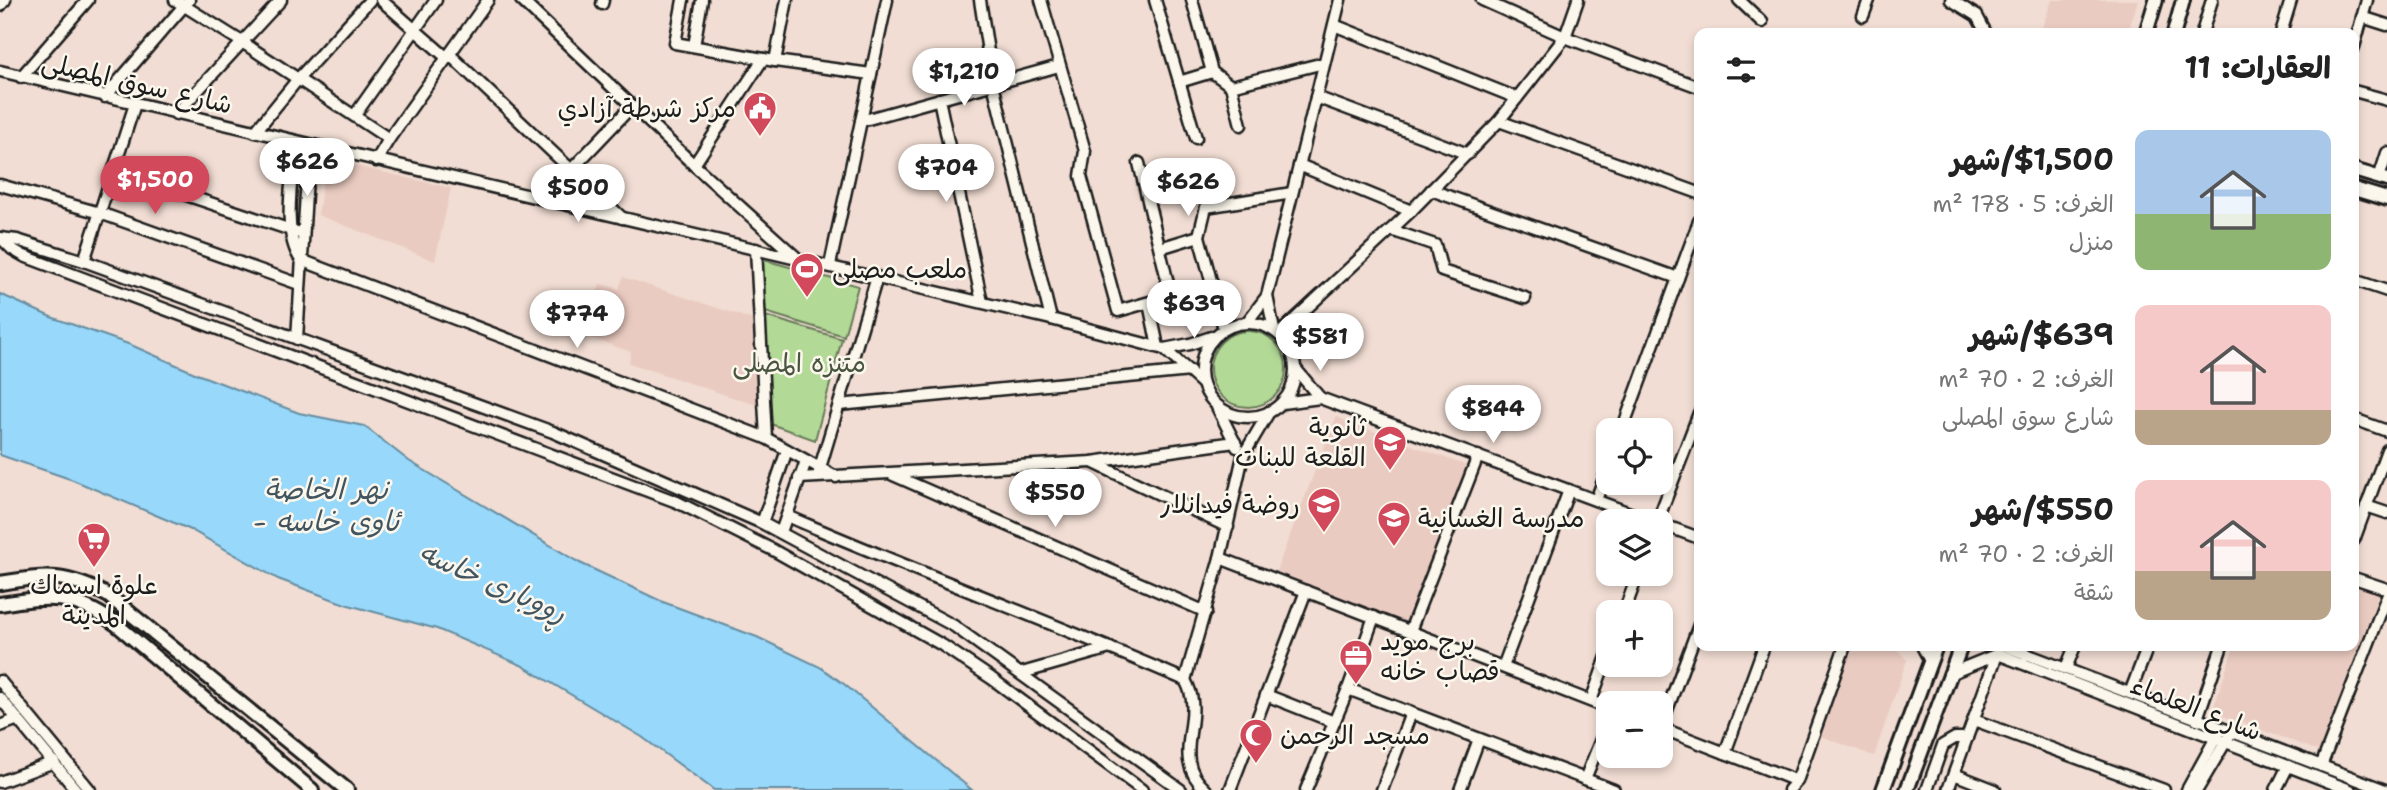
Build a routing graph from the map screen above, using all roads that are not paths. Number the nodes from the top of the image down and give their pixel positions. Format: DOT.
graph roads {
  1 [pos="5,0"];
  2 [pos="88,0"];
  3 [pos="281,0"];
  4 [pos="370,0"];
  5 [pos="381,0"];
  6 [pos="436,0"];
  7 [pos="488,0"];
  8 [pos="521,0"];
  9 [pos="683,0"];
  10 [pos="702,0"];
  11 [pos="787,0"];
  12 [pos="887,0"];
  13 [pos="980,0"];
  14 [pos="1041,0"];
  15 [pos="1155,0"];
  16 [pos="1192,0"];
  17 [pos="1340,0"];
  18 [pos="1482,0"];
  19 [pos="1578,0"];
  20 [pos="1739,0"];
  21 [pos="1869,0"];
  22 [pos="1951,0"];
  23 [pos="2157,0"];
  24 [pos="2183,0"];
  25 [pos="2212,0"];
  26 [pos="2290,0"];
  27 [pos="2367,0"];
  28 [pos="183,2"];
  29 [pos="529,4"];
  30 [pos="0,6"];
  31 [pos="1863,16"];
  32 [pos="2362,17"];
  33 [pos="1762,22"];
  34 [pos="2387,24"];
  35 [pos="1334,25"];
  36 [pos="1983,28"];
  37 [pos="2148,28"];
  38 [pos="2175,28"];
  39 [pos="2204,28"];
  40 [pos="2282,28"];
  41 [pos="2359,28"];
  42 [pos="414,30"];
  43 [pos="1565,37"];
  44 [pos="242,41"];
  45 [pos="694,46"];
  46 [pos="448,55"];
  47 [pos="763,59"];
  48 [pos="775,61"];
  49 [pos="1324,63"];
  50 [pos="1059,66"];
  51 [pos="0,71"];
  52 [pos="1212,72"];
  53 [pos="871,74"];
  54 [pos="21,77"];
  55 [pos="298,79"];
  56 [pos="1179,82"];
  57 [pos="993,84"];
  58 [pos="1231,86"];
  59 [pos="1694,86"];
  60 [pos="2359,92"];
  61 [pos="105,97"];
  62 [pos="1316,97"];
  63 [pos="1517,98"];
  64 [pos="939,99"];
  65 [pos="2387,100"];
  66 [pos="135,104"];
  67 [pos="632,106"];
  68 [pos="176,114"];
  69 [pos="355,115"];
  70 [pos="861,121"];
  71 [pos="1499,121"];
  72 [pos="1241,125"];
  73 [pos="255,132"];
  74 [pos="1196,138"];
  75 [pos="389,139"];
  76 [pos="295,142"];
  77 [pos="309,145"];
  78 [pos="2387,153"];
  79 [pos="1468,154"];
  80 [pos="376,162"];
  81 [pos="1139,163"];
  82 [pos="694,164"];
  83 [pos="1299,165"];
  84 [pos="571,170"];
  85 [pos="114,171"];
  86 [pos="2359,172"];
  87 [pos="2383,179"];
  88 [pos="0,185"];
  89 [pos="1431,190"];
  90 [pos="1694,191"];
  91 [pos="2359,192"];
  92 [pos="1292,193"];
  93 [pos="2387,199"];
  94 [pos="1411,211"];
  95 [pos="100,213"];
  96 [pos="622,218"];
  97 [pos="289,229"];
  98 [pos="1391,230"];
  99 [pos="303,234"];
  100 [pos="1694,235"];
  101 [pos="1199,236"];
  102 [pos="1,238"];
  103 [pos="1160,248"];
  104 [pos="756,249"];
  105 [pos="797,258"];
  106 [pos="84,261"];
  107 [pos="301,261"];
  108 [pos="830,265"];
  109 [pos="877,277"];
  110 [pos="1678,278"];
  111 [pos="2359,282"];
  112 [pos="299,284"];
  113 [pos="2387,291"];
  114 [pos="1267,296"];
  115 [pos="1525,298"];
  116 [pos="982,302"];
  117 [pos="1149,303"];
  118 [pos="1051,319"];
  119 [pos="1247,322"];
  120 [pos="1224,329"];
  121 [pos="1277,332"];
  122 [pos="1215,336"];
  123 [pos="296,339"];
  124 [pos="1161,348"];
  125 [pos="1295,368"];
  126 [pos="1190,371"];
  127 [pos="1203,384"];
  128 [pos="1320,397"];
  129 [pos="1282,402"];
  130 [pos="1215,404"];
  131 [pos="839,405"];
  132 [pos="1269,412"];
  133 [pos="1626,418"];
  134 [pos="2359,421"];
  135 [pos="1694,425"];
  136 [pos="2387,430"];
  137 [pos="766,438"];
  138 [pos="1235,442"];
  139 [pos="788,450"];
  140 [pos="2387,450"];
  141 [pos="1242,456"];
  142 [pos="1478,456"];
  143 [pos="806,461"];
  144 [pos="1092,462"];
  145 [pos="819,473"];
  146 [pos="891,474"];
  147 [pos="799,478"];
  148 [pos="684,487"];
  149 [pos="1569,490"];
  150 [pos="1598,495"];
  151 [pos="1596,500"];
  152 [pos="677,502"];
  153 [pos="2366,506"];
  154 [pos="1621,509"];
  155 [pos="1662,509"];
  156 [pos="2387,513"];
  157 [pos="787,516"];
  158 [pos="762,523"];
  159 [pos="2359,526"];
  160 [pos="1227,527"];
  161 [pos="1673,528"];
  162 [pos="781,532"];
  163 [pos="1694,536"];
  164 [pos="1220,558"];
  165 [pos="2359,580"];
  166 [pos="0,583"];
  167 [pos="2387,589"];
  168 [pos="1306,591"];
  169 [pos="2387,596"];
  170 [pos="0,604"];
  171 [pos="1206,612"];
  172 [pos="1374,617"];
  173 [pos="1410,631"];
  174 [pos="1694,638"];
  175 [pos="1111,648"];
  176 [pos="1762,651"];
  177 [pos="1842,651"];
  178 [pos="1925,651"];
  179 [pos="1934,651"];
  180 [pos="1959,651"];
  181 [pos="1995,651"];
  182 [pos="2000,651"];
  183 [pos="2009,651"];
  184 [pos="2011,651"];
  185 [pos="2073,651"];
  186 [pos="2146,651"];
  187 [pos="2220,651"];
  188 [pos="181,655"];
  189 [pos="1930,661"];
  190 [pos="1503,667"];
  191 [pos="2066,668"];
  192 [pos="170,669"];
  193 [pos="1022,673"];
  194 [pos="1949,674"];
  195 [pos="1600,677"];
  196 [pos="1185,680"];
  197 [pos="0,681"];
  198 [pos="1348,689"];
  199 [pos="2130,693"];
  200 [pos="1266,695"];
  201 [pos="1673,695"];
  202 [pos="0,698"];
  203 [pos="1591,701"];
  204 [pos="1596,703"];
  205 [pos="1411,713"];
  206 [pos="18,719"];
  207 [pos="2197,719"];
  208 [pos="1974,720"];
  209 [pos="1334,722"];
  210 [pos="0,726"];
  211 [pos="1673,732"];
  212 [pos="2224,734"];
  213 [pos="1967,738"];
  214 [pos="1479,739"];
  215 [pos="1596,752"];
  216 [pos="1725,753"];
  217 [pos="54,762"];
  218 [pos="2288,766"];
  219 [pos="2321,766"];
  220 [pos="1954,774"];
  221 [pos="1585,779"];
  222 [pos="1797,781"];
  223 [pos="0,783"];
  224 [pos="2387,783"];
  225 [pos="3,790"];
  226 [pos="76,790"];
  227 [pos="90,790"];
  228 [pos="312,790"];
  229 [pos="347,790"];
  230 [pos="1142,790"];
  231 [pos="1181,790"];
  232 [pos="1206,790"];
  233 [pos="1230,790"];
  234 [pos="1306,790"];
  235 [pos="1382,790"];
  236 [pos="1460,790"];
  237 [pos="1614,790"];
  238 [pos="1789,790"];
  239 [pos="1883,790"];
  240 [pos="1907,790"];
  241 [pos="1927,790"];
  242 [pos="1948,790"];
  243 [pos="1995,790"];
  244 [pos="2164,790"];
  245 [pos="2187,790"];
  246 [pos="2197,790"];
  247 [pos="2276,790"];
  248 [pos="2348,790"];
  249 [pos="2384,790"];
  1 -- 30 [label="street"];
  2 -- 54 [label="street"];
  3 -- 44 [label="street"];
  4 -- 55 [label="street"];
  5 -- 42 [label="street"];
  6 -- 42 [label="street"];
  7 -- 46 [label="street"];
  8 -- 29 [label="street"];
  9 -- 45 [label="street"];
  10 -- 45 [label="street"];
  11 -- 48 [label="street"];
  12 -- 53 [label="street"];
  13 -- 57 [label="street"];
  14 -- 50 [label="street"];
  15 -- 56 [label="street"];
  16 -- 52 [label="street"];
  17 -- 35 [label="street"];
  18 -- 43 [label="street"];
  19 -- 43 [label="street"];
  20 -- 33 [label="street"];
  21 -- 31 [label="street"];
  22 -- 36 [label="street"];
  23 -- 37 [label="main road"];
  24 -- 38 [label="main road"];
  25 -- 39 [label="street"];
  26 -- 40 [label="street"];
  27 -- 32 [label="street"];
  28 -- 44 [label="street"];
  28 -- 61 [label="street"];
  29 -- 67 [label="street"];
  32 -- 34 [label="street"];
  32 -- 41 [label="street"];
  35 -- 49 [label="street"];
  35 -- 63 [label="street"];
  42 -- 46 [label="street"];
  42 -- 69 [label="street"];
  43 -- 59 [label="street"];
  43 -- 63 [label="street"];
  44 -- 55 [label="street"];
  44 -- 68 [label="street"];
  45 -- 47 [label="street"];
  46 -- 75 [label="street"];
  46 -- 84 [label="street"];
  47 -- 48 [label="street"];
  47 -- 82 [label="street"];
  48 -- 53 [label="street"];
  49 -- 58 [label="street"];
  49 -- 62 [label="street"];
  50 -- 57 [label="street"];
  50 -- 117 [label="street"];
  51 -- 54 [label="street, شارع سوق المصلى"];
  52 -- 56 [label="street"];
  52 -- 58 [label="street"];
  53 -- 70 [label="street"];
  54 -- 61 [label="street, شارع سوق المصلى"];
  55 -- 69 [label="street"];
  55 -- 73 [label="street"];
  56 -- 74 [label="street"];
  57 -- 64 [label="street"];
  57 -- 118 [label="street"];
  58 -- 72 [label="street"];
  60 -- 65 [label="street"];
  61 -- 66 [label="street, شارع سوق المصلى"];
  62 -- 79 [label="street"];
  62 -- 83 [label="street"];
  63 -- 71 [label="street"];
  64 -- 70 [label="street"];
  64 -- 116 [label="street"];
  66 -- 68 [label="street, شارع سوق المصلى"];
  66 -- 85 [label="street"];
  67 -- 82 [label="street"];
  67 -- 84 [label="street"];
  68 -- 73 [label="street, شارع سوق المصلى"];
  69 -- 75 [label="street"];
  70 -- 108 [label="street"];
  71 -- 79 [label="street"];
  71 -- 90 [label="street"];
  73 -- 76 [label="street, شارع سوق المصلى"];
  75 -- 80 [label="street"];
  76 -- 77 [label="street, شارع سوق المصلى"];
  76 -- 97 [label="street"];
  77 -- 80 [label="street, شارع سوق المصلى"];
  77 -- 99 [label="street"];
  78 -- 87 [label="street"];
  79 -- 89 [label="street"];
  80 -- 96 [label="street, شارع سوق المصلى"];
  81 -- 103 [label="street"];
  82 -- 105 [label="street"];
  83 -- 92 [label="street"];
  83 -- 94 [label="street"];
  84 -- 96 [label="street"];
  85 -- 95 [label="street"];
  85 -- 97 [label="street"];
  86 -- 87 [label="main road"];
  88 -- 95 [label="street"];
  89 -- 94 [label="street"];
  89 -- 110 [label="street"];
  91 -- 93 [label="main road"];
  92 -- 101 [label="street"];
  92 -- 114 [label="street"];
  94 -- 98 [label="street"];
  95 -- 106 [label="street"];
  95 -- 112 [label="street"];
  96 -- 104 [label="street, شارع سوق المصلى"];
  97 -- 99 [label="street"];
  97 -- 107 [label="street"];
  98 -- 115 [label="street"];
  98 -- 121 [label="street"];
  99 -- 107 [label="street"];
  100 -- 110 [label="street"];
  101 -- 103 [label="street"];
  101 -- 120 [label="street"];
  102 -- 106 [label="street"];
  102 -- 152 [label="street"];
  103 -- 117 [label="street"];
  104 -- 105 [label="street, شارع سوق المصلى"];
  104 -- 137 [label="street"];
  105 -- 108 [label="street, شارع سوق المصلى"];
  106 -- 123 [label="street"];
  107 -- 112 [label="street"];
  107 -- 137 [label="street"];
  108 -- 109 [label="street, شارع سوق المصلى"];
  109 -- 116 [label="street, شارع سوق المصلى"];
  109 -- 131 [label="street"];
  110 -- 133 [label="street"];
  111 -- 113 [label="street"];
  112 -- 123 [label="street"];
  114 -- 119 [label="street"];
  114 -- 121 [label="street"];
  116 -- 118 [label="street, شارع سوق المصلى"];
  117 -- 124 [label="street"];
  118 -- 124 [label="street, شارع سوق المصلى"];
  119 -- 120 [label="street"];
  119 -- 121 [label="street"];
  120 -- 122 [label="street"];
  121 -- 125 [label="street"];
  122 -- 124 [label="street, شارع سوق المصلى"];
  122 -- 127 [label="street"];
  123 -- 148 [label="street"];
  124 -- 126 [label="street, شارع سوق المصلى"];
  125 -- 128 [label="street"];
  125 -- 129 [label="street"];
  126 -- 127 [label="street, شارع سوق المصلى"];
  126 -- 131 [label="street"];
  127 -- 130 [label="street"];
  128 -- 129 [label="street"];
  128 -- 142 [label="street"];
  129 -- 132 [label="street"];
  130 -- 132 [label="street"];
  130 -- 138 [label="street"];
  131 -- 145 [label="street"];
  132 -- 141 [label="street"];
  134 -- 136 [label="street"];
  135 -- 155 [label="street"];
  137 -- 139 [label="street"];
  138 -- 141 [label="street"];
  138 -- 144 [label="street"];
  139 -- 143 [label="street"];
  139 -- 158 [label="street"];
  140 -- 153 [label="street"];
  141 -- 160 [label="street"];
  142 -- 149 [label="street"];
  142 -- 173 [label="street"];
  143 -- 145 [label="street"];
  143 -- 147 [label="street"];
  144 -- 146 [label="street"];
  144 -- 160 [label="street"];
  145 -- 146 [label="street"];
  145 -- 147 [label="street"];
  146 -- 171 [label="street"];
  147 -- 157 [label="street"];
  148 -- 152 [label="street"];
  148 -- 158 [label="street"];
  149 -- 151 [label="street"];
  149 -- 190 [label="street"];
  150 -- 151 [label="street"];
  151 -- 154 [label="street"];
  152 -- 230 [label="street"];
  153 -- 156 [label="street"];
  153 -- 159 [label="street"];
  157 -- 162 [label="street"];
  157 -- 175 [label="street"];
  158 -- 162 [label="street"];
  160 -- 164 [label="street"];
  161 -- 163 [label="street"];
  162 -- 193 [label="street"];
  164 -- 168 [label="street"];
  164 -- 171 [label="street"];
  165 -- 167 [label="street"];
  166 -- 188 [label="main road"];
  168 -- 172 [label="street"];
  168 -- 200 [label="street"];
  169 -- 219 [label="street"];
  170 -- 192 [label="main road"];
  171 -- 196 [label="street"];
  172 -- 173 [label="street"];
  172 -- 198 [label="street"];
  173 -- 190 [label="street"];
  174 -- 201 [label="street"];
  175 -- 193 [label="street"];
  175 -- 196 [label="street"];
  176 -- 216 [label="street"];
  177 -- 222 [label="street"];
  178 -- 189 [label="street"];
  179 -- 189 [label="main road"];
  180 -- 194 [label="main road"];
  181 -- 194 [label="street"];
  182 -- 208 [label="street"];
  183 -- 212 [label="street, شارع العلماء"];
  184 -- 191 [label="street, شارع العلماء"];
  185 -- 191 [label="street"];
  186 -- 199 [label="street"];
  187 -- 207 [label="street"];
  188 -- 192 [label="main road"];
  188 -- 229 [label="main road"];
  189 -- 239 [label="main road"];
  190 -- 203 [label="street"];
  191 -- 199 [label="street, شارع العلماء"];
  192 -- 228 [label="main road"];
  193 -- 231 [label="street"];
  194 -- 240 [label="main road"];
  195 -- 203 [label="street"];
  196 -- 232 [label="street"];
  197 -- 227 [label="street"];
  198 -- 205 [label="street"];
  198 -- 209 [label="street"];
  199 -- 207 [label="street, شارع العلماء"];
  200 -- 209 [label="street"];
  200 -- 233 [label="street"];
  202 -- 206 [label="street"];
  203 -- 204 [label="street"];
  205 -- 214 [label="street"];
  205 -- 235 [label="street"];
  206 -- 210 [label="street"];
  206 -- 217 [label="street"];
  207 -- 212 [label="street, شارع العلماء"];
  208 -- 213 [label="street"];
  208 -- 244 [label="street"];
  209 -- 234 [label="street"];
  211 -- 216 [label="street"];
  212 -- 218 [label="street, شارع العلماء"];
  212 -- 219 [label="street, شارع العلماء"];
  212 -- 245 [label="street"];
  212 -- 246 [label="street"];
  213 -- 220 [label="street"];
  213 -- 241 [label="street"];
  214 -- 221 [label="street"];
  214 -- 236 [label="street"];
  215 -- 221 [label="street"];
  216 -- 222 [label="street"];
  217 -- 223 [label="street"];
  217 -- 226 [label="street"];
  218 -- 247 [label="street"];
  218 -- 248 [label="street, شارع العلماء"];
  219 -- 249 [label="street, شارع العلماء"];
  220 -- 242 [label="street"];
  220 -- 243 [label="street"];
  221 -- 237 [label="street"];
  222 -- 238 [label="street"];
  223 -- 225 [label="street"];
  224 -- 249 [label="street"];
}
